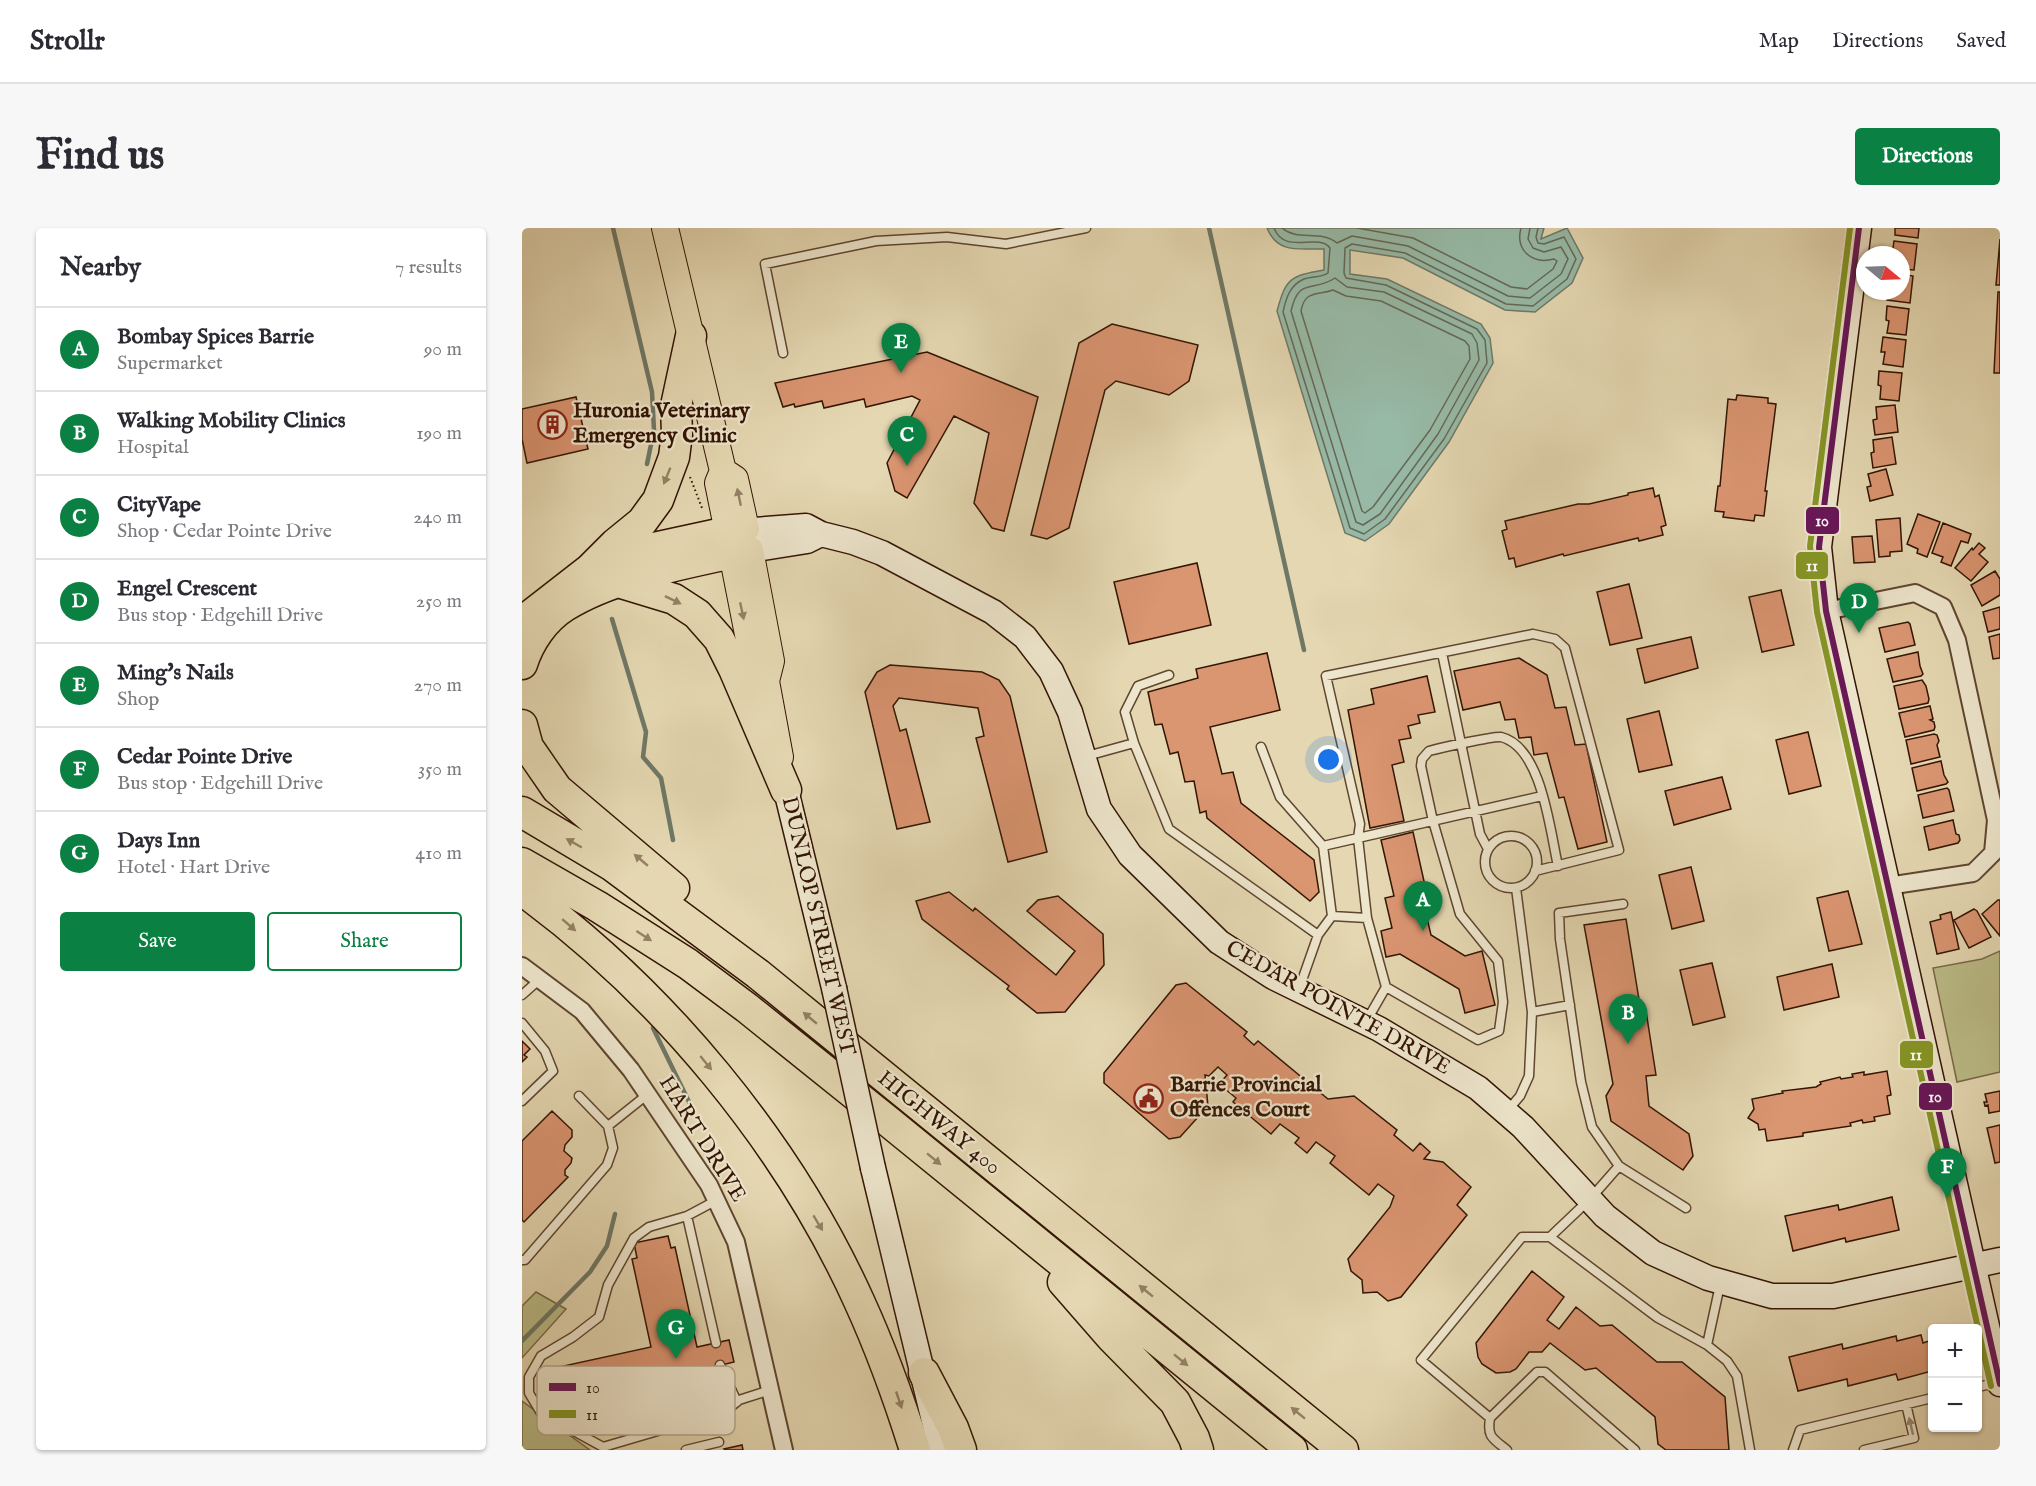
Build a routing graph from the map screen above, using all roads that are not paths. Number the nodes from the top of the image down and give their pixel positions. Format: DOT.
graph roads {
  1 [pos="665,228"];
  2 [pos="1086,228"];
  3 [pos="1859,228"];
  4 [pos="691,336"];
  5 [pos="783,353"];
  6 [pos="739,541"];
  7 [pos="590,569"];
  8 [pos="618,582"];
  9 [pos="1826,611"];
  10 [pos="522,622"];
  11 [pos="1442,653"];
  12 [pos="522,664"];
  13 [pos="1169,675"];
  14 [pos="522,725"];
  15 [pos="1134,743"];
  16 [pos="1461,744"];
  17 [pos="1261,747"];
  18 [pos="1083,757"];
  19 [pos="786,790"];
  20 [pos="1542,796"];
  21 [pos="1475,811"];
  22 [pos="522,812"];
  23 [pos="1433,821"];
  24 [pos="1358,838"];
  25 [pos="1323,846"];
  26 [pos="1488,849"];
  27 [pos="522,862"];
  28 [pos="1558,866"];
  29 [pos="1535,871"];
  30 [pos="1888,886"];
  31 [pos="1516,888"];
  32 [pos="522,890"];
  33 [pos="1623,904"];
  34 [pos="1332,916"];
  35 [pos="1367,918"];
  36 [pos="1318,935"];
  37 [pos="522,966"];
  38 [pos="758,974"];
  39 [pos="540,979"];
  40 [pos="1386,987"];
  41 [pos="1299,990"];
  42 [pos="522,995"];
  43 [pos="1570,1005"];
  44 [pos="1532,1011"];
  45 [pos="522,1023"];
  46 [pos="1366,1023"];
  47 [pos="648,1094"];
  48 [pos="579,1096"];
  49 [pos="522,1101"];
  50 [pos="1507,1113"];
  51 [pos="608,1126"];
  52 [pos="1619,1166"];
  53 [pos="1590,1199"];
  54 [pos="717,1200"];
  55 [pos="1686,1208"];
  56 [pos="687,1216"];
  57 [pos="1005,1216"];
  58 [pos="1550,1237"];
  59 [pos="522,1260"];
  60 [pos="2000,1260"];
  61 [pos="1975,1266"];
  62 [pos="1721,1282"];
  63 [pos="716,1342"];
  64 [pos="1707,1345"];
  65 [pos="924,1373"];
  66 [pos="2000,1383"];
  67 [pos="1982,1386"];
  68 [pos="770,1390"];
  69 [pos="735,1398"];
  70 [pos="1928,1399"];
  71 [pos="737,1402"];
  72 [pos="1906,1404"];
  73 [pos="537,1407"];
  74 [pos="1490,1418"];
  75 [pos="581,1435"];
  76 [pos="644,1435"];
  77 [pos="719,1442"];
  78 [pos="687,1450"];
  79 [pos="784,1450"];
  80 [pos="915,1450"];
  81 [pos="941,1450"];
  82 [pos="961,1450"];
  83 [pos="1197,1450"];
  84 [pos="1292,1450"];
  85 [pos="1343,1450"];
  86 [pos="1507,1450"];
  87 [pos="1635,1450"];
  88 [pos="1750,1450"];
  89 [pos="1793,1450"];
  90 [pos="1864,1450"];
  1 -- 4 [label="main road, DUNLOP STREET WEST"];
  2 -- 5 [label="lane"];
  3 -- 9 [label="street"];
  4 -- 6 [label="main road, DUNLOP STREET WEST"];
  4 -- 7 [label="highway, one-way"];
  6 -- 7 [label="highway"];
  6 -- 8 [label="highway"];
  6 -- 18 [label="street, CEDAR POINTE DRIVE"];
  6 -- 19 [label="main road, DUNLOP STREET WEST"];
  7 -- 10 [label="highway"];
  8 -- 12 [label="highway"];
  8 -- 19 [label="highway, one-way"];
  9 -- 30 [label="street"];
  9 -- 30 [label="street"];
  11 -- 16 [label="lane"];
  11 -- 24 [label="lane"];
  11 -- 28 [label="lane"];
  13 -- 15 [label="lane"];
  38 -- 14 [label="highway, one-way"];
  15 -- 18 [label="lane"];
  15 -- 36 [label="lane"];
  16 -- 20 [label="lane"];
  16 -- 21 [label="lane"];
  16 -- 23 [label="lane"];
  17 -- 25 [label="lane"];
  18 -- 41 [label="street, CEDAR POINTE DRIVE"];
  19 -- 65 [label="street, DUNLOP STREET WEST, bridge"];
  20 -- 21 [label="lane"];
  20 -- 28 [label="lane"];
  21 -- 23 [label="lane"];
  21 -- 26 [label="lane"];
  38 -- 22 [label="highway, HIGHWAY 400, one-way"];
  23 -- 24 [label="lane"];
  23 -- 40 [label="lane"];
  24 -- 25 [label="lane"];
  24 -- 35 [label="lane"];
  25 -- 34 [label="lane"];
  26 -- 29 [label="lane"];
  26 -- 31 [label="lane"];
  27 -- 57 [label="highway, HIGHWAY 400, one-way"];
  28 -- 29 [label="lane"];
  29 -- 31 [label="lane"];
  30 -- 61 [label="street"];
  31 -- 44 [label="lane"];
  32 -- 80 [label="highway, one-way"];
  33 -- 43 [label="lane"];
  34 -- 35 [label="lane"];
  34 -- 36 [label="lane"];
  35 -- 40 [label="lane"];
  36 -- 41 [label="lane"];
  37 -- 39 [label="street, HART DRIVE"];
  85 -- 38 [label="highway, HIGHWAY 400, one-way"];
  39 -- 42 [label="lane"];
  39 -- 47 [label="street, HART DRIVE"];
  40 -- 46 [label="lane"];
  41 -- 46 [label="street, CEDAR POINTE DRIVE"];
  43 -- 44 [label="lane"];
  43 -- 52 [label="lane"];
  44 -- 50 [label="lane"];
  45 -- 49 [label="lane"];
  46 -- 50 [label="street, CEDAR POINTE DRIVE"];
  47 -- 51 [label="lane"];
  47 -- 54 [label="street, HART DRIVE"];
  48 -- 51 [label="lane"];
  50 -- 53 [label="street, CEDAR POINTE DRIVE"];
  51 -- 59 [label="lane"];
  52 -- 53 [label="lane"];
  52 -- 55 [label="lane"];
  53 -- 58 [label="lane"];
  53 -- 62 [label="street, CEDAR POINTE DRIVE"];
  54 -- 56 [label="lane"];
  54 -- 68 [label="street, HART DRIVE"];
  56 -- 63 [label="lane"];
  56 -- 73 [label="lane"];
  57 -- 83 [label="highway"];
  57 -- 84 [label="highway, HIGHWAY 400, one-way"];
  58 -- 64 [label="lane"];
  58 -- 74 [label="lane"];
  60 -- 61 [label="street, CEDAR POINTE DRIVE"];
  61 -- 62 [label="street, CEDAR POINTE DRIVE"];
  61 -- 66 [label="street"];
  62 -- 64 [label="lane"];
  64 -- 88 [label="lane"];
  65 -- 81 [label="street, DUNLOP STREET WEST"];
  65 -- 82 [label="highway"];
  66 -- 67 [label="lane"];
  68 -- 71 [label="lane"];
  68 -- 79 [label="street, HART DRIVE"];
  69 -- 71 [label="lane"];
  70 -- 72 [label="lane"];
  72 -- 89 [label="lane"];
  90 -- 72 [label="lane, one-way"];
  74 -- 86 [label="lane"];
  74 -- 87 [label="lane"];
  75 -- 76 [label="lane"];
  77 -- 78 [label="lane"];
}
